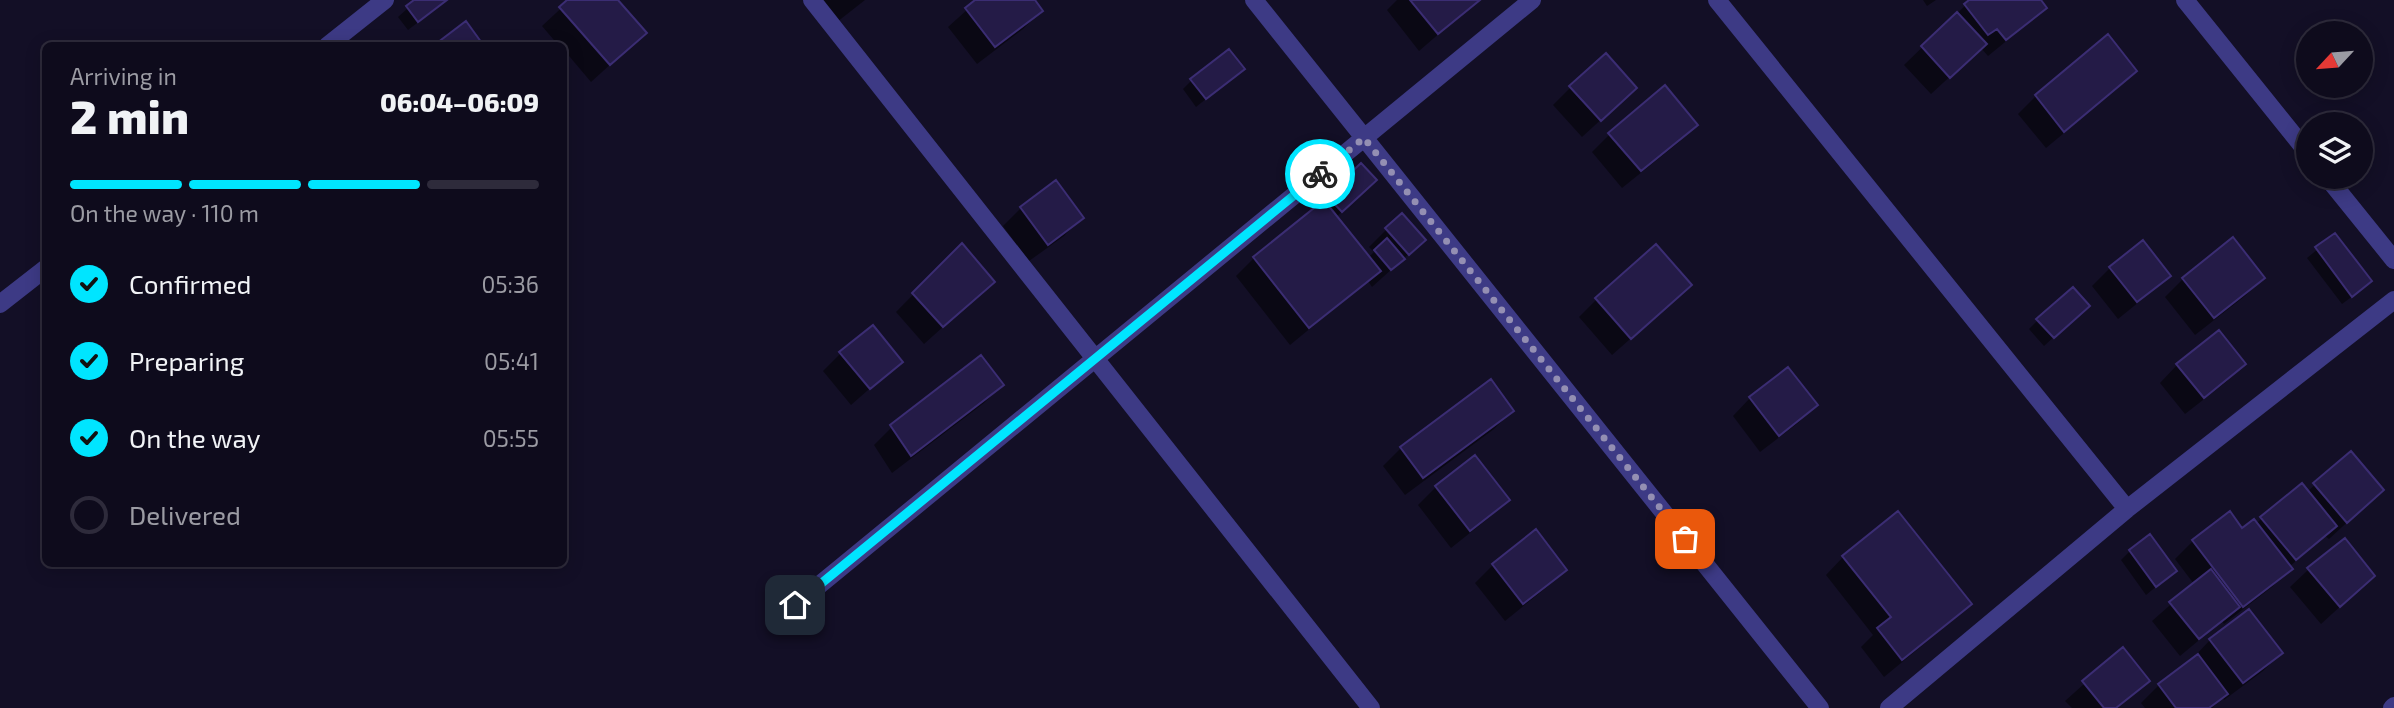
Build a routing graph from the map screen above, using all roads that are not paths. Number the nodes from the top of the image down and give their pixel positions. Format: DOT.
graph roads {
  1 [pos="385,0"];
  2 [pos="812,0"];
  3 [pos="1254,0"];
  4 [pos="1532,0"];
  5 [pos="1717,0"];
  6 [pos="2185,0"];
  7 [pos="332,42"];
  8 [pos="1364,138"];
  9 [pos="2296,138"];
  10 [pos="2337,189"];
  11 [pos="2394,260"];
  12 [pos="42,271"];
  13 [pos="2394,300"];
  14 [pos="0,304"];
  15 [pos="1095,358"];
  16 [pos="2127,509"];
  17 [pos="795,605"];
  18 [pos="1371,708"];
  19 [pos="1821,708"];
  20 [pos="1889,708"];
  1 -- 7 [label="street"];
  2 -- 15 [label="street"];
  3 -- 8 [label="street"];
  4 -- 8 [label="street"];
  5 -- 16 [label="street"];
  6 -- 9 [label="street"];
  8 -- 15 [label="street"];
  8 -- 19 [label="street"];
  10 -- 11 [label="street"];
  12 -- 14 [label="street"];
  13 -- 16 [label="street"];
  15 -- 17 [label="street"];
  15 -- 18 [label="street"];
  16 -- 20 [label="street"];
}
